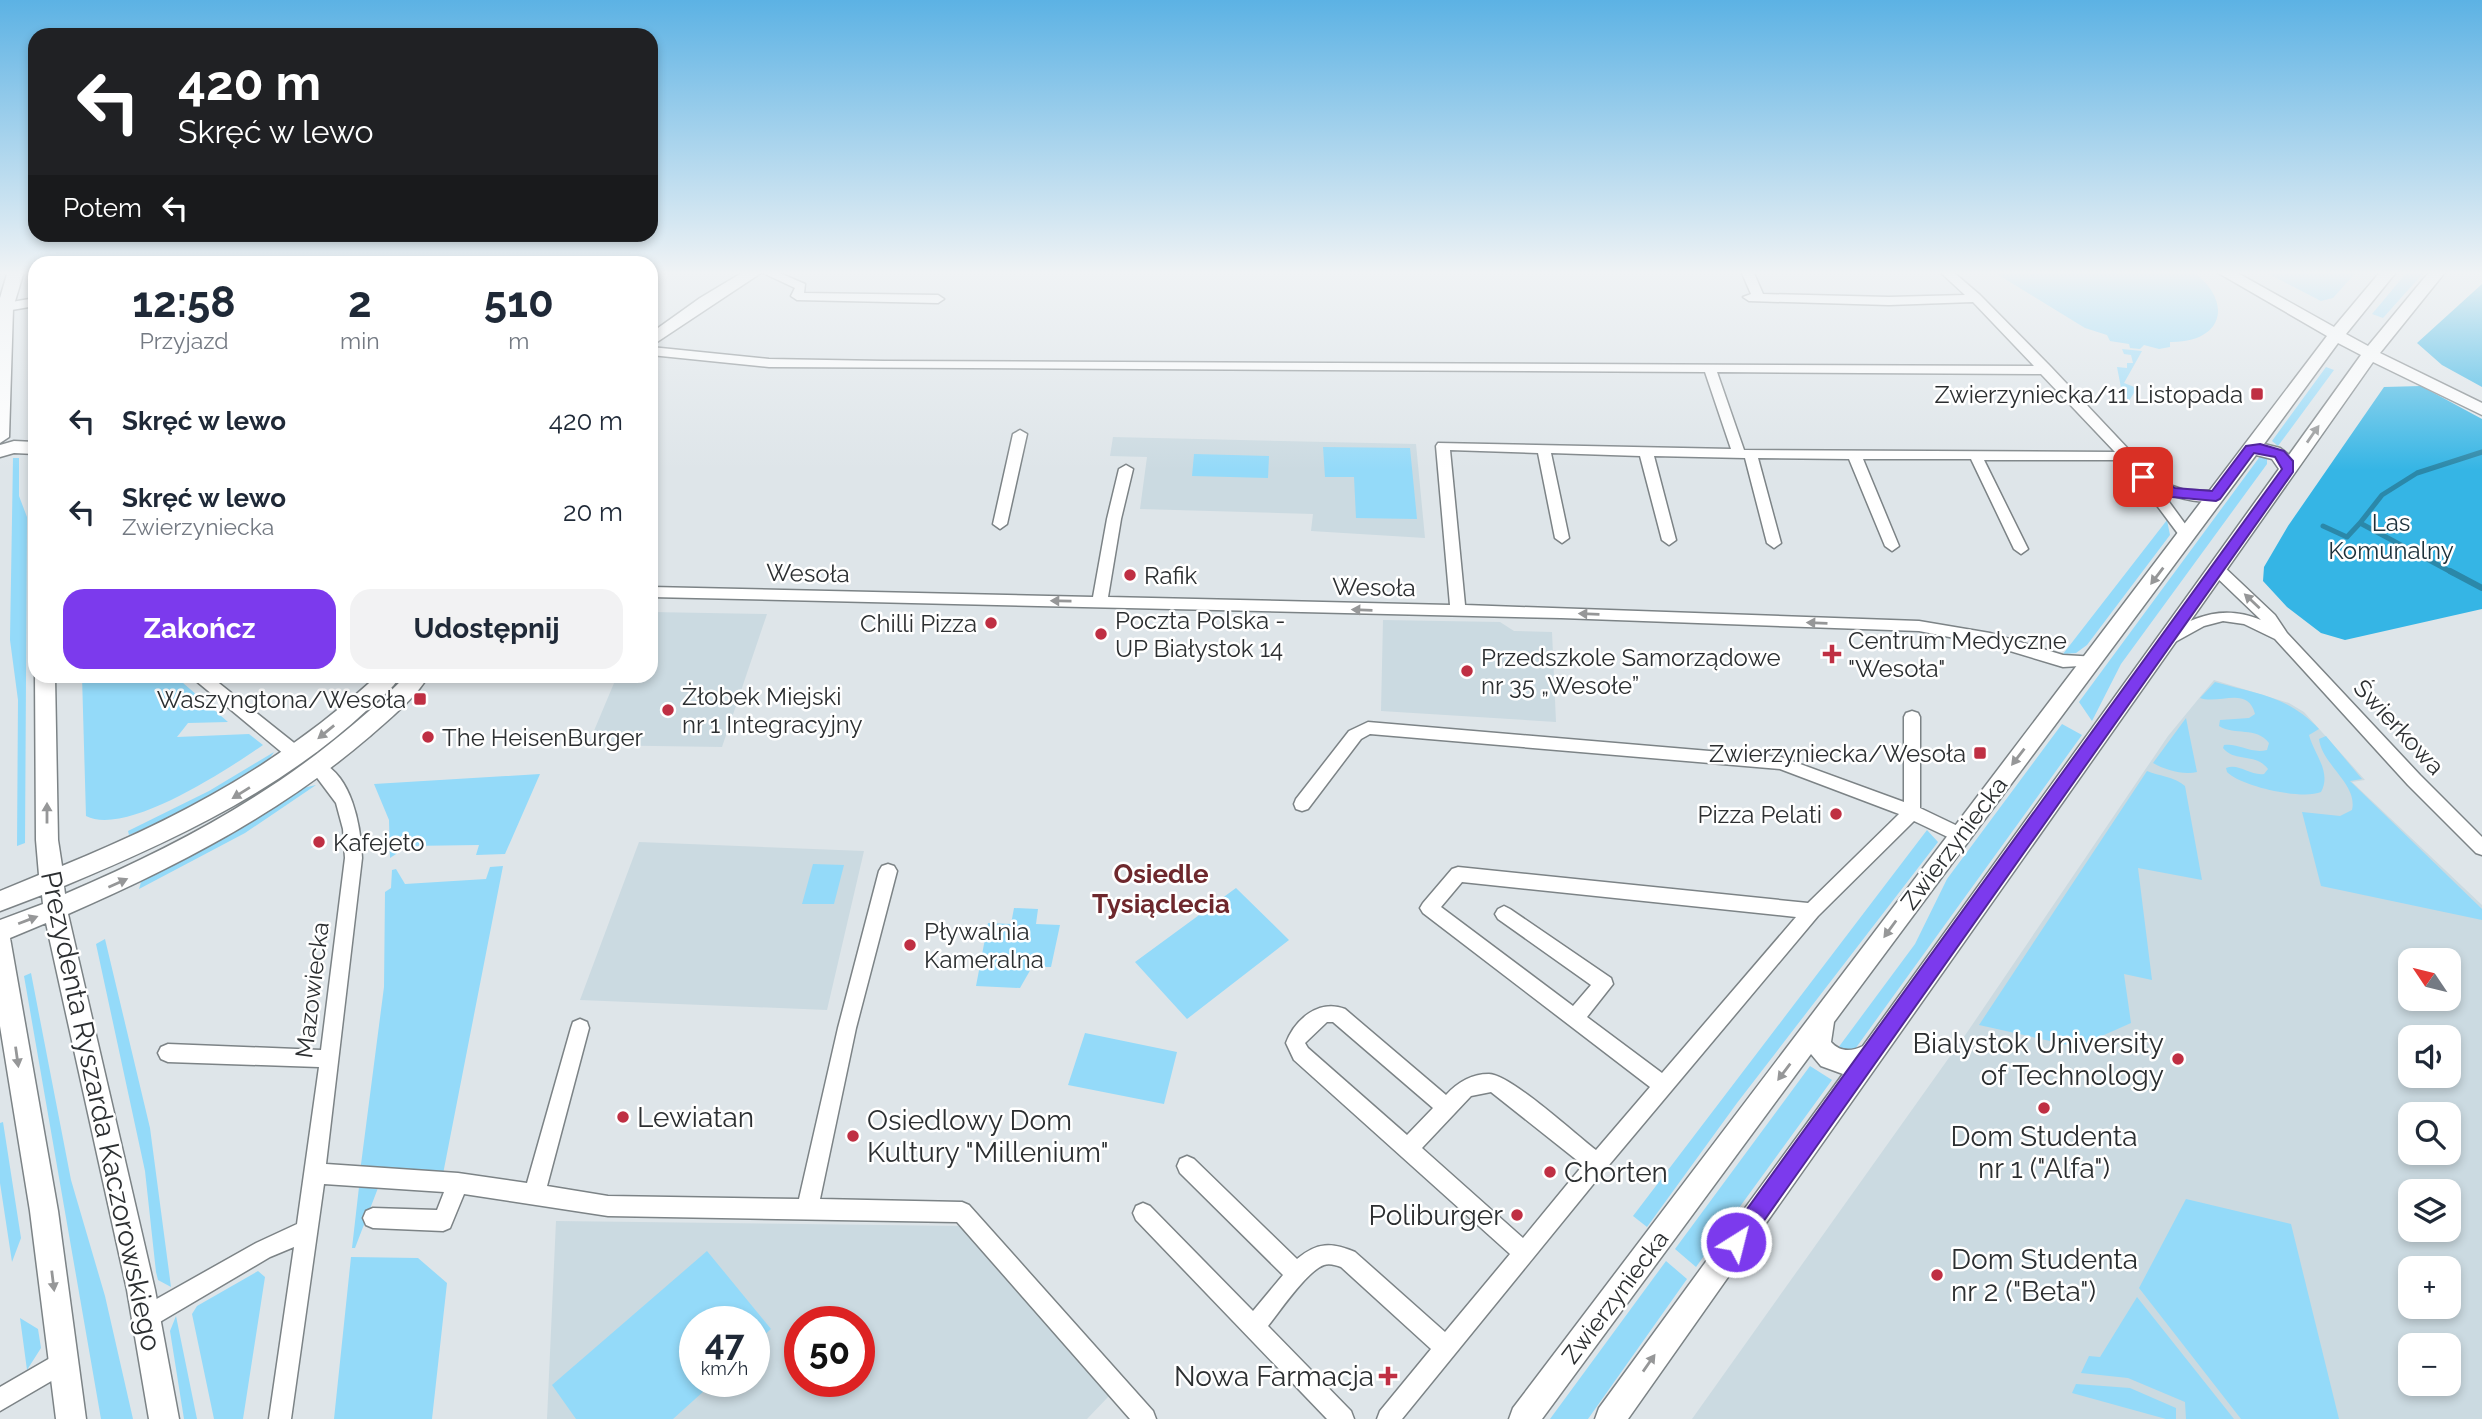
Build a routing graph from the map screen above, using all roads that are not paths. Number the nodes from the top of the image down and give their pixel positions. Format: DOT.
graph roads {
  1 [pos="2,337"];
  2 [pos="2015,337"];
  3 [pos="2334,337"];
  4 [pos="2351,337"];
  5 [pos="2383,337"];
  6 [pos="2373,349"];
  7 [pos="658,352"];
  8 [pos="1710,369"];
  9 [pos="2047,370"];
  10 [pos="2403,371"];
  11 [pos="2355,375"];
  12 [pos="2482,403"];
  13 [pos="2482,410"];
  14 [pos="1020,434"];
  15 [pos="0,437"];
  16 [pos="28,448"];
  17 [pos="2250,449"];
  18 [pos="1544,450"];
  19 [pos="0,451"];
  20 [pos="1646,452"];
  21 [pos="1744,454"];
  22 [pos="1854,454"];
  23 [pos="1975,455"];
  24 [pos="2127,456"];
  25 [pos="1126,469"];
  26 [pos="2288,469"];
  27 [pos="2143,477"];
  28 [pos="2216,496"];
  29 [pos="1000,524"];
  30 [pos="2187,536"];
  31 [pos="1562,538"];
  32 [pos="1669,540"];
  33 [pos="1774,543"];
  34 [pos="1892,546"];
  35 [pos="2021,549"];
  36 [pos="2217,569"];
  37 [pos="658,592"];
  38 [pos="1100,601"];
  39 [pos="1458,612"];
  40 [pos="2282,637"];
  41 [pos="2166,640"];
  42 [pos="2092,661"];
  43 [pos="45,683"];
  44 [pos="209,683"];
  45 [pos="382,683"];
  46 [pos="411,683"];
  47 [pos="1912,717"];
  48 [pos="307,761"];
  49 [pos="1302,804"];
  50 [pos="1912,812"];
  51 [pos="1960,835"];
  52 [pos="2482,848"];
  53 [pos="888,871"];
  54 [pos="53,895"];
  55 [pos="0,901"];
  56 [pos="1812,911"];
  57 [pos="1504,914"];
  58 [pos="0,931"];
  59 [pos="0,941"];
  60 [pos="1825,1017"];
  61 [pos="1574,1018"];
  62 [pos="580,1028"];
  63 [pos="167,1053"];
  64 [pos="1871,1055"];
  65 [pos="330,1059"];
  66 [pos="1664,1086"];
  67 [pos="1447,1108"];
  68 [pos="1408,1148"];
  69 [pos="1597,1164"];
  70 [pos="1187,1166"];
  71 [pos="315,1173"];
  72 [pos="458,1183"];
  73 [pos="534,1196"];
  74 [pos="807,1211"];
  75 [pos="1143,1213"];
  76 [pos="373,1218"];
  77 [pos="306,1231"];
  78 [pos="1524,1252"];
  79 [pos="1298,1275"];
  80 [pos="145,1318"];
  81 [pos="1254,1327"];
  82 [pos="1446,1348"];
  83 [pos="64,1361"];
  84 [pos="0,1400"];
  85 [pos="71,1419"];
  86 [pos="164,1419"];
  87 [pos="280,1419"];
  88 [pos="1145,1419"];
  89 [pos="1343,1419"];
  90 [pos="1388,1419"];
  91 [pos="1524,1419"];
  92 [pos="1610,1419"];
  1 -- 15 [label="main road"];
  2 -- 9 [label="street"];
  3 -- 17 [label="main road, Zwierzyniecka"];
  4 -- 6 [label="main road"];
  5 -- 6 [label="main road"];
  6 -- 10 [label="main road"];
  6 -- 11 [label="main road"];
  6 -- 12 [label="main road"];
  7 -- 8 [label="street"];
  8 -- 9 [label="street"];
  8 -- 21 [label="street"];
  9 -- 24 [label="street"];
  10 -- 11 [label="main road"];
  10 -- 13 [label="main road"];
  26 -- 11 [label="main road, one-way"];
  14 -- 29 [label="street"];
  16 -- 19 [label="main road"];
  17 -- 26 [label="main road"];
  17 -- 28 [label="main road, Zwierzyniecka"];
  18 -- 20 [label="street"];
  18 -- 31 [label="street"];
  18 -- 39 [label="street"];
  20 -- 21 [label="street"];
  20 -- 32 [label="street"];
  21 -- 22 [label="street"];
  21 -- 33 [label="street"];
  22 -- 23 [label="street"];
  22 -- 34 [label="street"];
  23 -- 24 [label="street"];
  23 -- 35 [label="street"];
  24 -- 27 [label="street"];
  25 -- 38 [label="street"];
  26 -- 36 [label="main road"];
  27 -- 28 [label="street"];
  27 -- 30 [label="street"];
  28 -- 30 [label="main road, Zwierzyniecka"];
  30 -- 42 [label="main road, Zwierzyniecka, one-way"];
  40 -- 36 [label="street, Świerkowa, one-way"];
  36 -- 41 [label="main road"];
  38 -- 37 [label="street, Wesoła, one-way"];
  39 -- 38 [label="street, Wesoła, one-way"];
  42 -- 39 [label="street, Wesoła, one-way"];
  40 -- 41 [label="street, Świerkowa"];
  40 -- 52 [label="street, Świerkowa"];
  41 -- 64 [label="main road"];
  42 -- 51 [label="main road, Zwierzyniecka, one-way"];
  54 -- 43 [label="main road, Prezydenta Ryszarda Kaczorowskiego, one-way"];
  44 -- 48 [label="street, Mazowiecka"];
  45 -- 48 [label="main road, one-way"];
  46 -- 48 [label="main road"];
  47 -- 50 [label="street"];
  48 -- 54 [label="main road"];
  48 -- 65 [label="street, Mazowiecka"];
  49 -- 50 [label="street"];
  50 -- 51 [label="street"];
  50 -- 56 [label="street"];
  51 -- 60 [label="main road, Zwierzyniecka, one-way"];
  53 -- 74 [label="street"];
  54 -- 55 [label="main road"];
  58 -- 54 [label="main road, one-way"];
  54 -- 80 [label="main road, Prezydenta Ryszarda Kaczorowskiego"];
  56 -- 61 [label="street"];
  56 -- 66 [label="street"];
  57 -- 61 [label="street"];
  59 -- 83 [label="main road, one-way"];
  60 -- 64 [label="main road"];
  60 -- 91 [label="main road, Zwierzyniecka, one-way"];
  61 -- 66 [label="street"];
  62 -- 73 [label="street"];
  63 -- 65 [label="street"];
  92 -- 64 [label="main road, one-way"];
  65 -- 71 [label="street, Mazowiecka"];
  66 -- 69 [label="street"];
  67 -- 68 [label="street"];
  67 -- 68 [label="street"];
  67 -- 69 [label="street"];
  68 -- 78 [label="street"];
  69 -- 78 [label="street"];
  70 -- 79 [label="street"];
  71 -- 72 [label="street"];
  71 -- 77 [label="street, Mazowiecka"];
  72 -- 73 [label="street"];
  72 -- 76 [label="street"];
  73 -- 74 [label="street"];
  74 -- 88 [label="street"];
  75 -- 81 [label="street"];
  77 -- 80 [label="street"];
  77 -- 87 [label="street, Mazowiecka"];
  78 -- 82 [label="street"];
  79 -- 81 [label="street"];
  79 -- 82 [label="street"];
  80 -- 86 [label="main road, Prezydenta Ryszarda Kaczorowskiego"];
  81 -- 89 [label="street"];
  82 -- 90 [label="street"];
  83 -- 84 [label="street"];
  83 -- 85 [label="main road"];
}
